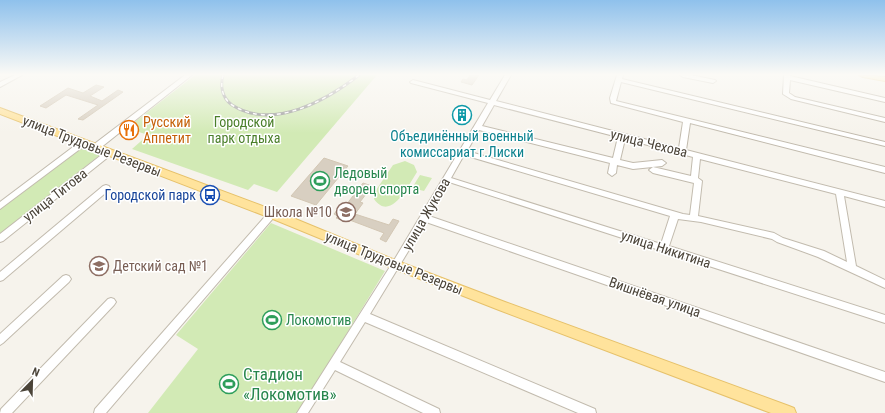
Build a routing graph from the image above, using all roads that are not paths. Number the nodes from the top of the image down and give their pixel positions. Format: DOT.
graph roads {
  1 [pos="165,94"];
  2 [pos="461,94"];
  3 [pos="497,94"];
  4 [pos="614,94"];
  5 [pos="685,94"];
  6 [pos="786,94"];
  7 [pos="862,94"];
  8 [pos="885,100"];
  9 [pos="492,102"];
  10 [pos="0,112"];
  11 [pos="885,120"];
  12 [pos="687,121"];
  13 [pos="477,127"];
  14 [pos="622,136"];
  15 [pos="84,143"];
  16 [pos="885,144"];
  17 [pos="96,147"];
  18 [pos="682,151"];
  19 [pos="109,152"];
  20 [pos="462,152"];
  21 [pos="697,155"];
  22 [pos="615,161"];
  23 [pos="662,163"];
  24 [pos="653,170"];
  25 [pos="885,170"];
  26 [pos="612,173"];
  27 [pos="447,178"];
  28 [pos="694,180"];
  29 [pos="106,188"];
  30 [pos="840,193"];
  31 [pos="885,204"];
  32 [pos="0,206"];
  33 [pos="272,214"];
  34 [pos="675,215"];
  35 [pos="424,218"];
  36 [pos="694,218"];
  37 [pos="0,239"];
  38 [pos="664,248"];
  39 [pos="396,265"];
  40 [pos="852,268"];
  41 [pos="0,277"];
  42 [pos="66,279"];
  43 [pos="885,284"];
  44 [pos="111,302"];
  45 [pos="362,316"];
  46 [pos="885,319"];
  47 [pos="0,340"];
  48 [pos="333,364"];
  49 [pos="885,378"];
  50 [pos="5,413"];
  51 [pos="99,413"];
  52 [pos="303,413"];
  53 [pos="435,413"];
  54 [pos="591,413"];
  55 [pos="789,413"];
  1 -- 17 [label="street"];
  2 -- 9 [label="street, улица Чехова"];
  3 -- 9 [label="street, улица Жукова"];
  4 -- 12 [label="street"];
  5 -- 16 [label="street"];
  6 -- 11 [label="street"];
  7 -- 8 [label="street"];
  9 -- 13 [label="street, улица Жукова"];
  9 -- 14 [label="street, улица Чехова"];
  10 -- 15 [label="main road, улица Трудовые Резервы"];
  12 -- 18 [label="street"];
  12 -- 25 [label="street"];
  13 -- 20 [label="street, улица Жукова"];
  13 -- 22 [label="street"];
  14 -- 18 [label="street, улица Чехова"];
  14 -- 22 [label="street"];
  15 -- 17 [label="main road, улица Трудовые Резервы"];
  15 -- 32 [label="street, улица Титова"];
  17 -- 19 [label="main road, улица Трудовые Резервы"];
  18 -- 21 [label="street, улица Чехова"];
  19 -- 33 [label="main road, улица Трудовые Резервы"];
  19 -- 37 [label="street, улица Титова"];
  20 -- 27 [label="street, улица Жукова"];
  20 -- 34 [label="street"];
  21 -- 28 [label="street"];
  21 -- 30 [label="street, улица Чехова"];
  22 -- 23 [label="street"];
  22 -- 26 [label="street"];
  24 -- 28 [label="street"];
  27 -- 35 [label="street, улица Жукова"];
  27 -- 38 [label="street, улица Никитина"];
  28 -- 36 [label="street"];
  29 -- 41 [label="street"];
  30 -- 31 [label="street, улица Чехова"];
  30 -- 40 [label="street"];
  33 -- 39 [label="main road, улица Трудовые Резервы"];
  33 -- 51 [label="street"];
  34 -- 36 [label="street"];
  34 -- 38 [label="street"];
  35 -- 39 [label="street, улица Жукова"];
  35 -- 49 [label="street, Вишнёвая улица"];
  36 -- 40 [label="street"];
  38 -- 46 [label="street, улица Никитина"];
  39 -- 45 [label="street, улица Жукова"];
  39 -- 55 [label="main road, улица Трудовые Резервы"];
  40 -- 43 [label="street"];
  42 -- 47 [label="street"];
  44 -- 50 [label="street"];
  45 -- 48 [label="street, улица Жукова"];
  45 -- 54 [label="street"];
  48 -- 52 [label="street, улица Жукова"];
  48 -- 53 [label="street"];
}
